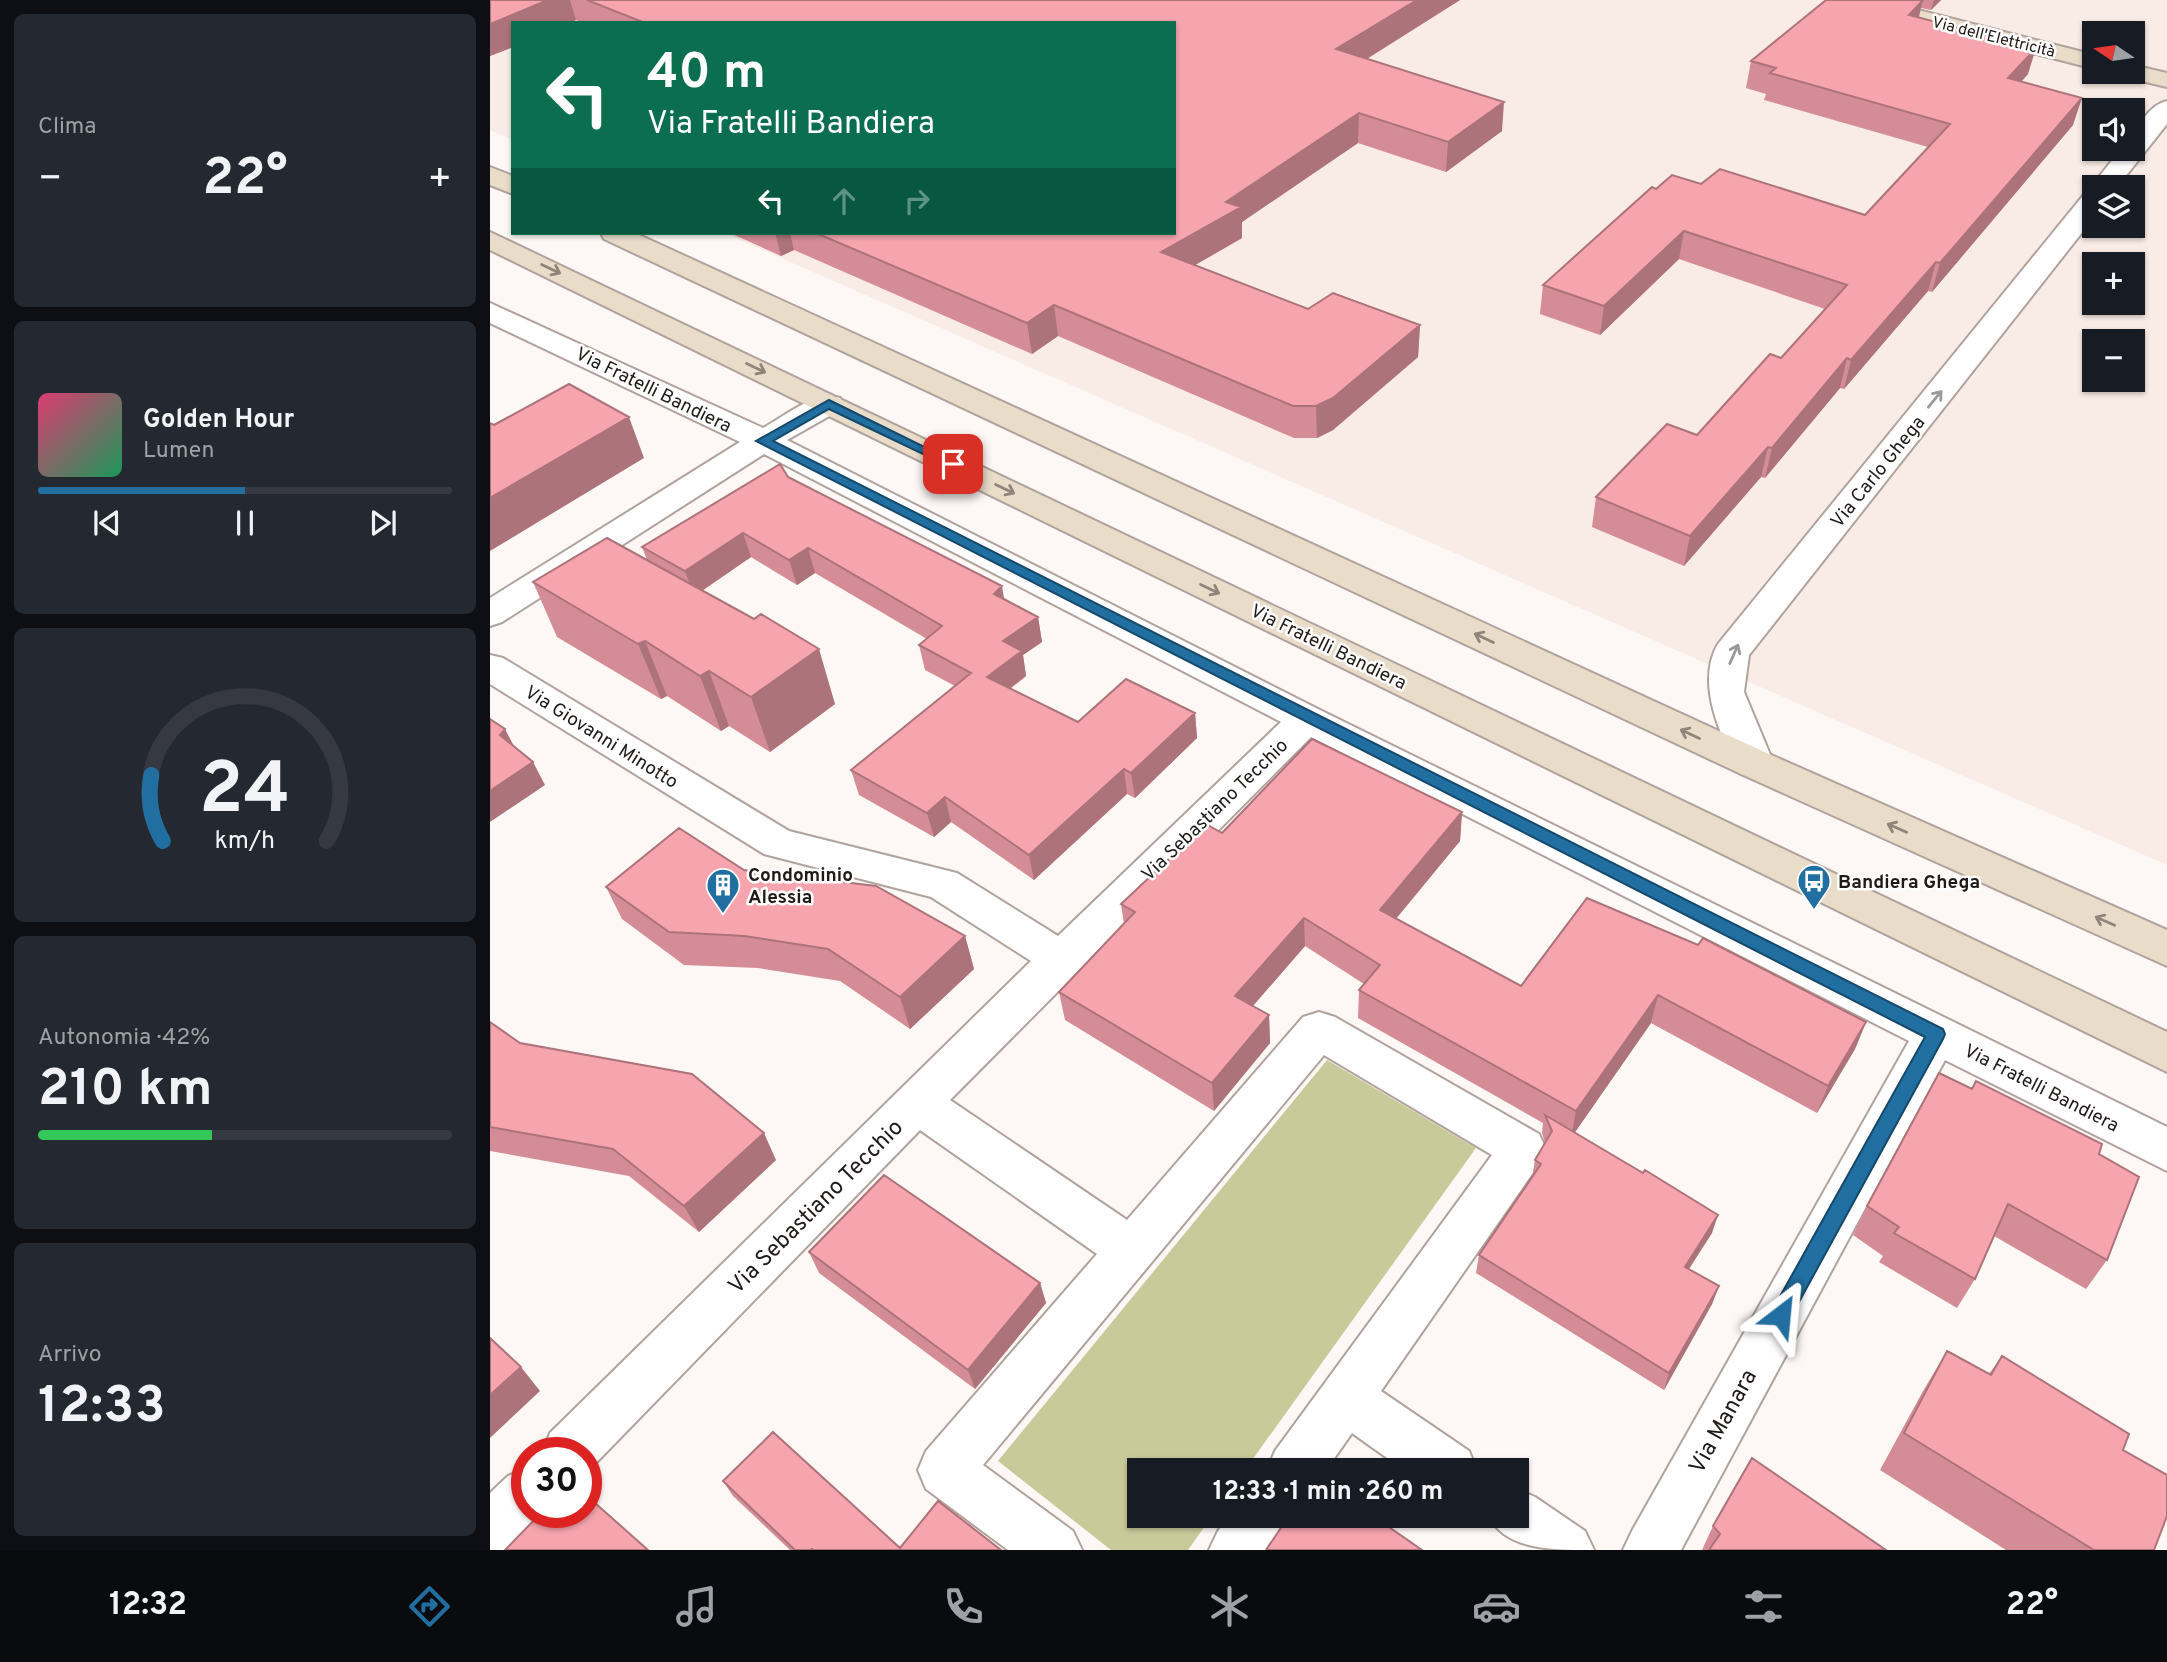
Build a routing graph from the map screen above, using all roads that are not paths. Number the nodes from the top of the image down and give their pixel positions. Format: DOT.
graph roads {
  1 [pos="1853,0"];
  2 [pos="2082,59"];
  3 [pos="2146,75"];
  4 [pos="2167,80"];
  5 [pos="2167,108"];
  6 [pos="490,175"];
  7 [pos="2114,175"];
  8 [pos="511,185"];
  9 [pos="2082,214"];
  10 [pos="618,235"];
  11 [pos="490,240"];
  12 [pos="490,312"];
  13 [pos="829,404"];
  14 [pos="763,441"];
  15 [pos="490,614"];
  16 [pos="490,667"];
  17 [pos="1307,719"];
  18 [pos="1755,764"];
  19 [pos="2167,949"];
  20 [pos="1061,959"];
  21 [pos="1936,1034"];
  22 [pos="2167,1053"];
  23 [pos="917,1103"];
  24 [pos="2167,1150"];
  25 [pos="1130,1250"];
  26 [pos="1346,1398"];
  27 [pos="584,1437"];
  28 [pos="1303,1458"];
  29 [pos="1433,1458"];
  30 [pos="511,1511"];
  31 [pos="1529,1525"];
  32 [pos="1253,1528"];
  33 [pos="490,1531"];
  34 [pos="1054,1550"];
  35 [pos="1237,1550"];
  36 [pos="1566,1550"];
  37 [pos="1651,1550"];
  1 -- 2 [label="main road, Via dell'Elettricità"];
  3 -- 4 [label="main road"];
  5 -- 7 [label="street"];
  6 -- 8 [label="main road"];
  18 -- 9 [label="street, Via Carlo Ghega, one-way"];
  18 -- 10 [label="main road, one-way"];
  11 -- 13 [label="main road, Via Fratelli Bandiera, one-way"];
  12 -- 14 [label="street, Via Fratelli Bandiera"];
  13 -- 14 [label="street"];
  13 -- 22 [label="main road, Via Fratelli Bandiera, one-way"];
  14 -- 15 [label="street"];
  14 -- 17 [label="street, Via Fratelli Bandiera"];
  16 -- 20 [label="street, Via Giovanni Minotto"];
  17 -- 20 [label="street, Via Sebastiano Tecchio"];
  17 -- 21 [label="street, Via Fratelli Bandiera"];
  19 -- 18 [label="main road, one-way"];
  20 -- 23 [label="street, Via Sebastiano Tecchio"];
  21 -- 24 [label="street, Via Fratelli Bandiera"];
  21 -- 37 [label="street, Via Manara"];
  23 -- 25 [label="street"];
  23 -- 27 [label="street, Via Sebastiano Tecchio"];
  25 -- 26 [label="street"];
  25 -- 34 [label="street"];
  26 -- 28 [label="street"];
  26 -- 29 [label="street"];
  30 -- 33 [label="street"];
  31 -- 36 [label="street"];
  32 -- 35 [label="street"];
}
